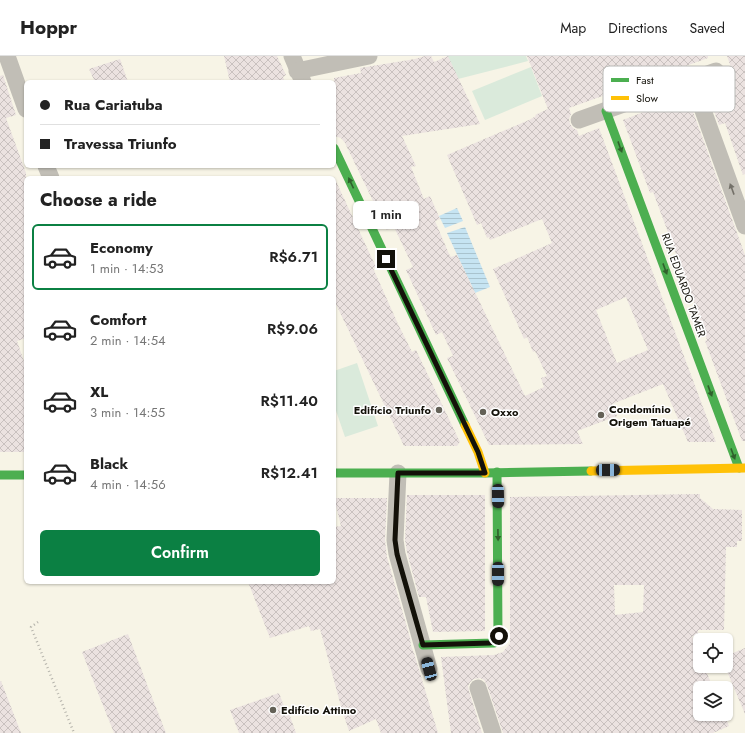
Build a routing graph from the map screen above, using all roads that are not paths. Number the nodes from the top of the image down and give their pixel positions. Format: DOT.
graph roads {
  1 [pos="7,56"];
  2 [pos="369,56"];
  3 [pos="297,70"];
  4 [pos="24,103"];
  5 [pos="603,112"];
  6 [pos="606,112"];
  7 [pos="704,112"];
  8 [pos="579,120"];
  9 [pos="336,152"];
  10 [pos="745,226"];
  11 [pos="742,468"];
  12 [pos="497,472"];
  13 [pos="336,473"];
  14 [pos="398,473"];
  15 [pos="485,473"];
  16 [pos="24,474"];
  17 [pos="0,475"];
  18 [pos="423,645"];
  19 [pos="429,669"];
  20 [pos="478,688"];
  21 [pos="493,733"];
  1 -- 4 [label="street"];
  2 -- 3 [label="street"];
  5 -- 8 [label="street"];
  6 -- 11 [label="street, RUA EDUARDO TAMER, one-way"];
  10 -- 7 [label="street, one-way"];
  15 -- 9 [label="street, one-way"];
  11 -- 12 [label="street"];
  12 -- 15 [label="street"];
  12 -- 18 [label="street, one-way"];
  13 -- 14 [label="street"];
  14 -- 15 [label="street"];
  14 -- 18 [label="street"];
  16 -- 17 [label="street"];
  18 -- 19 [label="street"];
  20 -- 21 [label="street"];
}
